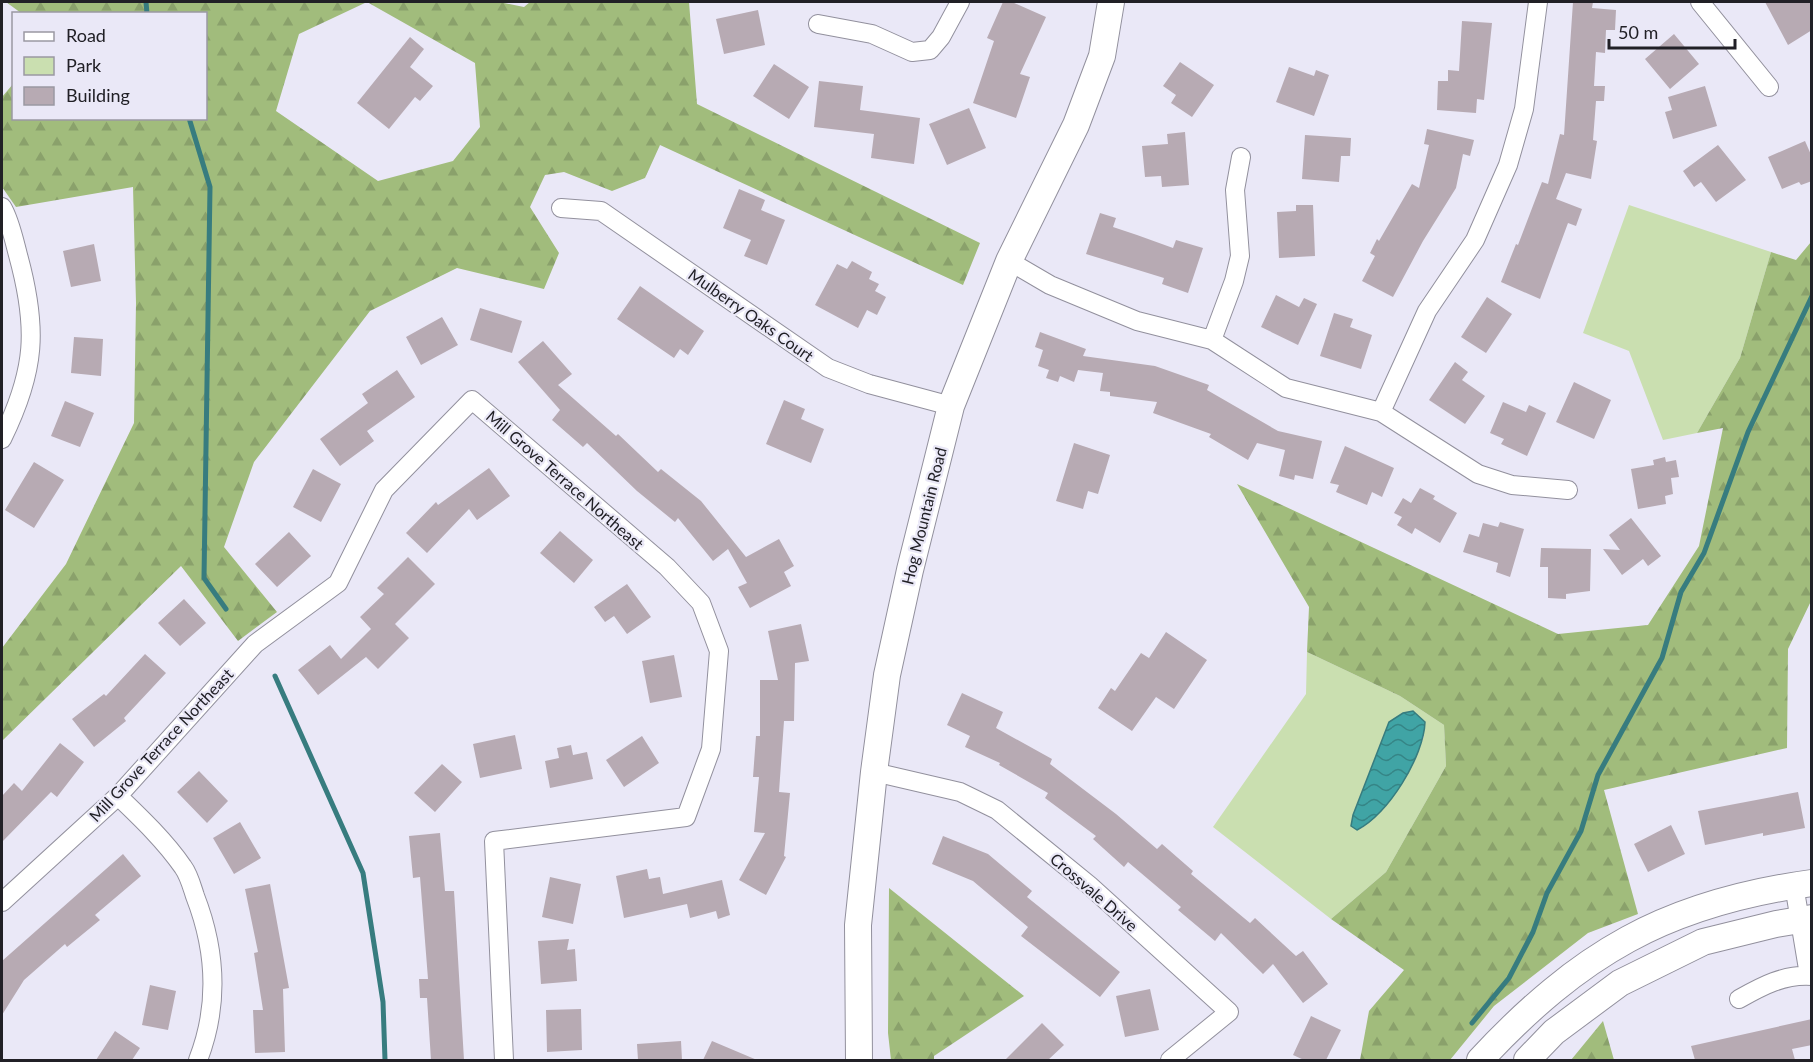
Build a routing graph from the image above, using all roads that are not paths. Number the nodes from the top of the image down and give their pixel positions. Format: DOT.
graph roads {
  1 [pos="960,2"];
  2 [pos="1111,2"];
  3 [pos="1538,2"];
  4 [pos="1700,2"];
  5 [pos="818,24"];
  6 [pos="1769,87"];
  7 [pos="1241,157"];
  8 [pos="2,207"];
  9 [pos="561,208"];
  10 [pos="1009,261"];
  11 [pos="1212,340"];
  12 [pos="951,406"];
  13 [pos="1381,411"];
  14 [pos="2,439"];
  15 [pos="1568,490"];
  16 [pos="873,772"];
  17 [pos="118,796"];
  18 [pos="1803,884"];
  19 [pos="2,902"];
  20 [pos="1806,919"];
  21 [pos="1810,975"];
  22 [pos="1739,999"];
  23 [pos="198,1060"];
  24 [pos="504,1060"];
  25 [pos="859,1060"];
  26 [pos="1170,1060"];
  27 [pos="1480,1060"];
  28 [pos="1527,1060"];
  1 -- 5 [label="street"];
  2 -- 10 [label="street, Hog Mountain Road"];
  3 -- 13 [label="street"];
  4 -- 6 [label="street"];
  7 -- 11 [label="street"];
  8 -- 14 [label="street"];
  9 -- 12 [label="street, Mulberry Oaks Court"];
  10 -- 11 [label="street"];
  10 -- 12 [label="street, Hog Mountain Road"];
  11 -- 13 [label="street"];
  12 -- 16 [label="street, Hog Mountain Road"];
  13 -- 15 [label="street"];
  16 -- 25 [label="street, Hog Mountain Road"];
  16 -- 26 [label="street, Crossvale Drive"];
  17 -- 19 [label="street, Mill Grove Terrace Northeast"];
  17 -- 23 [label="street"];
  17 -- 24 [label="street, Mill Grove Terrace Northeast"];
  18 -- 20 [label="street"];
  18 -- 27 [label="street"];
  20 -- 21 [label="street"];
  20 -- 28 [label="street"];
  21 -- 22 [label="street"];
}
